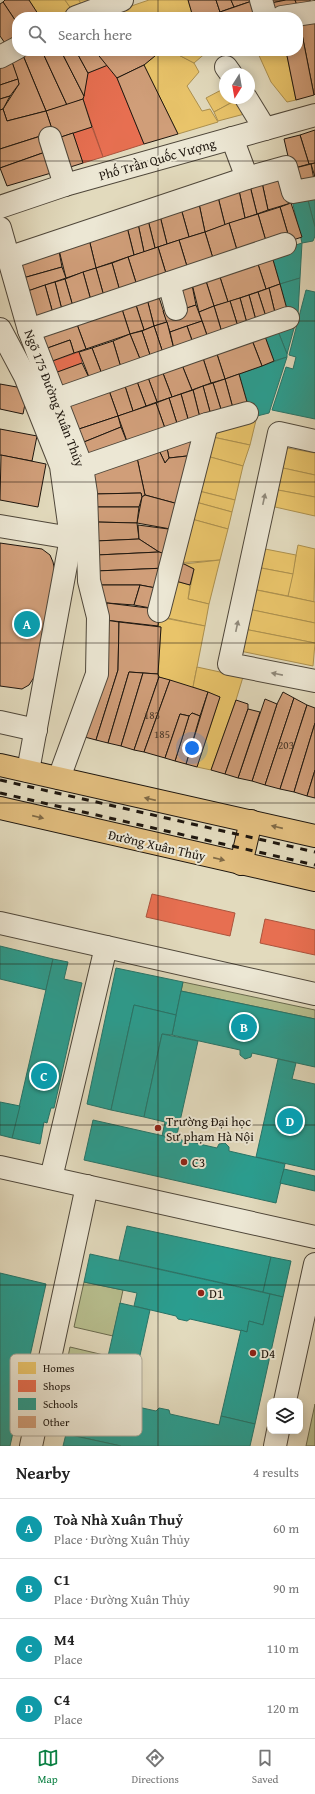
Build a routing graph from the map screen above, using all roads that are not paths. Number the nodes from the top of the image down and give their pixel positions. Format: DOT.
graph roads {
  1 [pos="122,0"];
  2 [pos="261,0"];
  3 [pos="90,12"];
  4 [pos="265,12"];
  5 [pos="315,12"];
  6 [pos="303,14"];
  7 [pos="250,104"];
  8 [pos="315,115"];
  9 [pos="265,129"];
  10 [pos="50,138"];
  11 [pos="232,138"];
  12 [pos="247,178"];
  13 [pos="65,186"];
  14 [pos="315,188"];
  15 [pos="1,204"];
  16 [pos="0,228"];
  17 [pos="285,244"];
  18 [pos="8,258"];
  19 [pos="169,283"];
  20 [pos="176,309"];
  21 [pos="288,318"];
  22 [pos="0,329"];
  23 [pos="29,330"];
  24 [pos="54,400"];
  25 [pos="247,413"];
  26 [pos="284,419"];
  27 [pos="207,424"];
  28 [pos="315,425"];
  29 [pos="315,441"];
  30 [pos="82,467"];
  31 [pos="0,526"];
  32 [pos="71,538"];
  33 [pos="159,610"];
  34 [pos="315,681"];
  35 [pos="0,722"];
  36 [pos="36,730"];
  37 [pos="0,765"];
  38 [pos="28,771"];
  39 [pos="59,778"];
  40 [pos="0,808"];
  41 [pos="251,821"];
  42 [pos="315,836"];
  43 [pos="241,864"];
  44 [pos="315,880"];
  45 [pos="0,923"];
  46 [pos="106,947"];
  47 [pos="315,994"];
  48 [pos="0,1167"];
  49 [pos="51,1178"];
  50 [pos="87,1186"];
  51 [pos="315,1237"];
  52 [pos="315,1264"];
  53 [pos="307,1336"];
  54 [pos="51,1354"];
  55 [pos="286,1398"];
  56 [pos="277,1434"];
  57 [pos="33,1436"];
  58 [pos="31,1446"];
  59 [pos="274,1446"];
  1 -- 3 [label="street"];
  2 -- 4 [label="street"];
  5 -- 6 [label="street"];
  7 -- 9 [label="street"];
  8 -- 9 [label="street, Phố Trần Quốc Vượng"];
  9 -- 11 [label="street, Phố Trần Quốc Vượng"];
  10 -- 13 [label="street"];
  11 -- 12 [label="street"];
  11 -- 13 [label="street, Phố Trần Quốc Vượng"];
  12 -- 14 [label="street"];
  12 -- 18 [label="street"];
  13 -- 15 [label="street, Phố Trần Quốc Vượng"];
  16 -- 18 [label="street, Ngõ 175 Đường Xuân Thủy"];
  17 -- 19 [label="street"];
  18 -- 23 [label="street, Ngõ 175 Đường Xuân Thủy"];
  19 -- 20 [label="street"];
  19 -- 23 [label="street"];
  21 -- 24 [label="street"];
  22 -- 32 [label="street"];
  23 -- 24 [label="street, Ngõ 175 Đường Xuân Thủy"];
  24 -- 30 [label="street, Ngõ 175 Đường Xuân Thủy"];
  25 -- 27 [label="street"];
  26 -- 28 [label="street"];
  27 -- 30 [label="street"];
  27 -- 33 [label="street"];
  34 -- 29 [label="street, one-way"];
  30 -- 39 [label="street, Ngõ 175 Đường Xuân Thủy"];
  31 -- 32 [label="street"];
  32 -- 36 [label="street"];
  35 -- 36 [label="street"];
  36 -- 38 [label="street"];
  37 -- 38 [label="main road"];
  38 -- 39 [label="main road"];
  41 -- 39 [label="main road, one-way"];
  40 -- 43 [label="main road, Đường Xuân Thủy, one-way"];
  42 -- 41 [label="main road, one-way"];
  41 -- 43 [label="main road"];
  43 -- 44 [label="main road, Đường Xuân Thủy"];
  45 -- 46 [label="street"];
  46 -- 47 [label="street"];
  46 -- 49 [label="street"];
  48 -- 49 [label="street"];
  49 -- 50 [label="street"];
  50 -- 51 [label="street"];
  50 -- 54 [label="street"];
  52 -- 53 [label="street"];
  53 -- 55 [label="street"];
  56 -- 59 [label="street"];
  57 -- 58 [label="street"];
}
